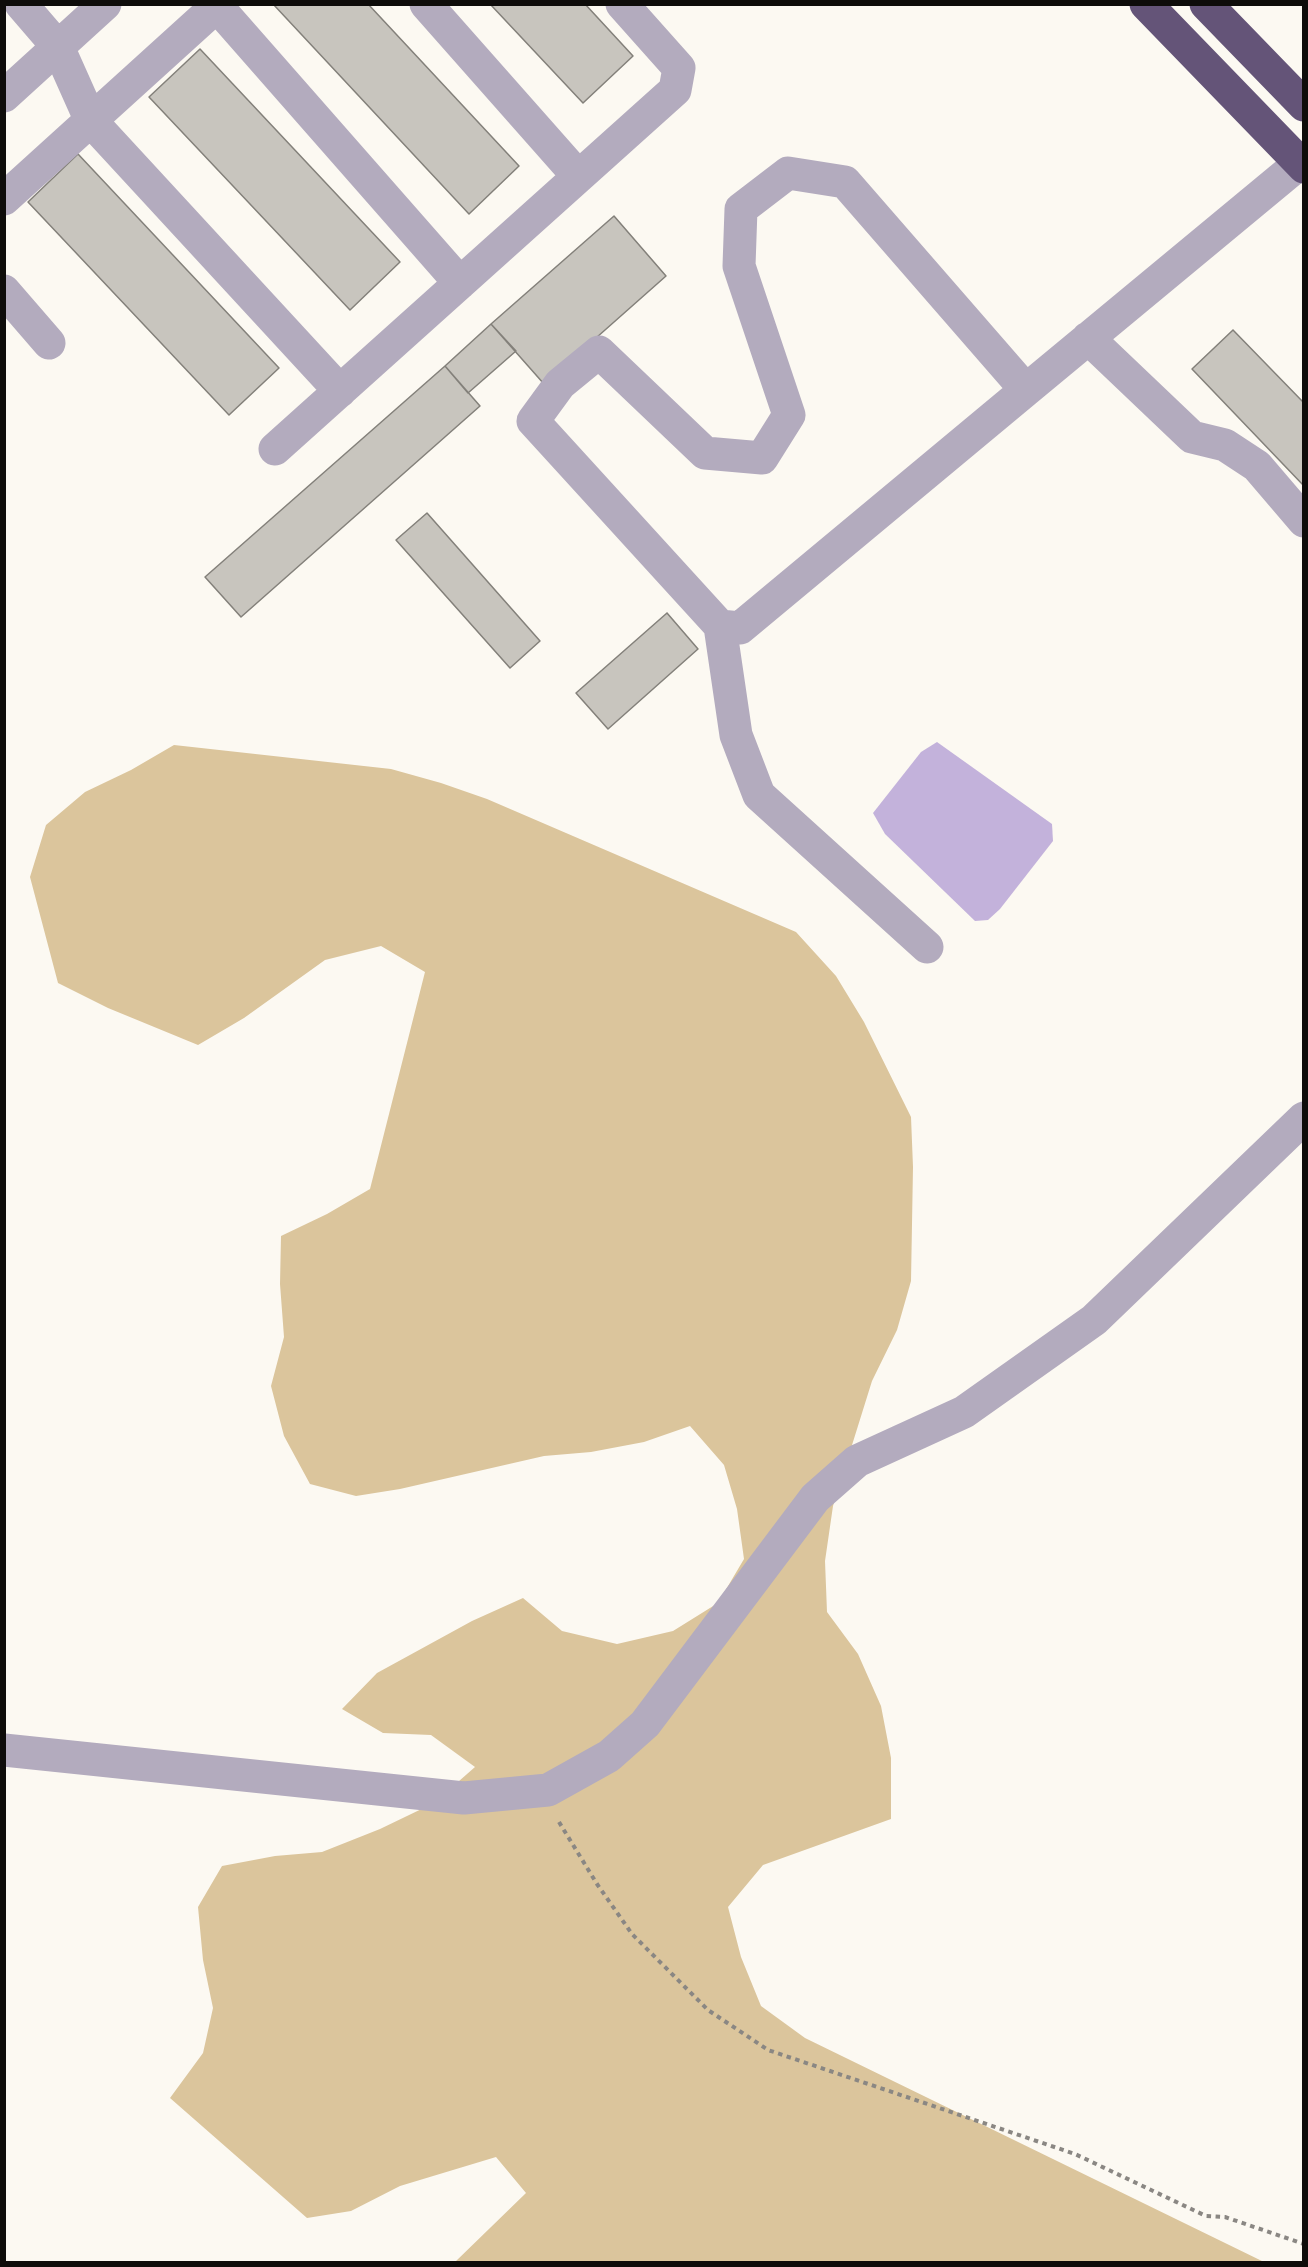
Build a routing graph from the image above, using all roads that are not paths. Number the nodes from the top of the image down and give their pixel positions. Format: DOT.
graph roads {
  1 [pos="21,4"];
  2 [pos="105,4"];
  3 [pos="426,4"];
  4 [pos="622,4"];
  5 [pos="1146,4"];
  6 [pos="1206,4"];
  7 [pos="217,5"];
  8 [pos="58,47"];
  9 [pos="4,96"];
  10 [pos="1304,105"];
  11 [pos="91,121"];
  12 [pos="1302,165"];
  13 [pos="578,176"];
  14 [pos="4,199"];
  15 [pos="460,283"];
  16 [pos="4,291"];
  17 [pos="1088,338"];
  18 [pos="49,343"];
  19 [pos="1026,390"];
  20 [pos="340,391"];
  21 [pos="275,449"];
  22 [pos="1304,521"];
  23 [pos="720,626"];
  24 [pos="927,947"];
  25 [pos="1304,1118"];
  26 [pos="4,1750"];
  1 -- 8 [label="street"];
  2 -- 8 [label="street"];
  3 -- 13 [label="street"];
  4 -- 13 [label="street"];
  5 -- 12 [label="highway"];
  6 -- 10 [label="highway"];
  7 -- 11 [label="street"];
  7 -- 15 [label="street"];
  8 -- 9 [label="street"];
  8 -- 11 [label="street"];
  11 -- 14 [label="street"];
  11 -- 20 [label="street"];
  12 -- 17 [label="street"];
  13 -- 15 [label="street"];
  15 -- 20 [label="street"];
  16 -- 18 [label="street"];
  17 -- 19 [label="street"];
  17 -- 22 [label="street"];
  19 -- 23 [label="street"];
  19 -- 23 [label="street"];
  20 -- 21 [label="street"];
  23 -- 24 [label="street"];
  25 -- 26 [label="street"];
}
